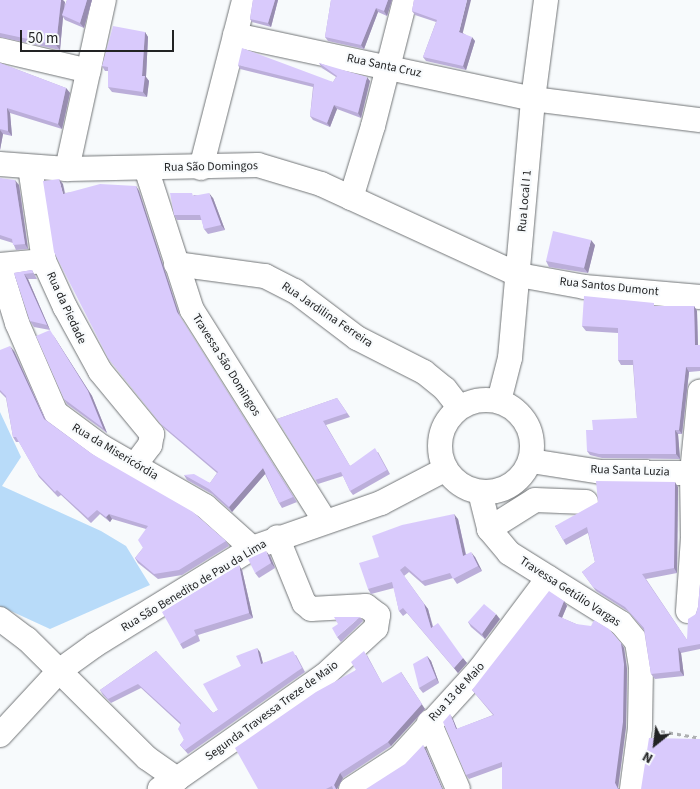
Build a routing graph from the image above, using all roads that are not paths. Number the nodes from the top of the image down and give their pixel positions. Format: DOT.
graph roads {
  1 [pos="104,0"];
  2 [pos="244,0"];
  3 [pos="405,0"];
  4 [pos="546,0"];
  5 [pos="235,35"];
  6 [pos="0,50"];
  7 [pos="389,67"];
  8 [pos="89,71"];
  9 [pos="533,99"];
  10 [pos="700,120"];
  11 [pos="0,164"];
  12 [pos="30,167"];
  13 [pos="146,168"];
  14 [pos="201,168"];
  15 [pos="67,169"];
  16 [pos="351,198"];
  17 [pos="44,260"];
  18 [pos="176,264"];
  19 [pos="0,266"];
  20 [pos="518,275"];
  21 [pos="700,297"];
  22 [pos="700,391"];
  23 [pos="499,401"];
  24 [pos="459,408"];
  25 [pos="530,461"];
  26 [pos="135,465"];
  27 [pos="446,470"];
  28 [pos="696,473"];
  29 [pos="480,492"];
  30 [pos="586,502"];
  31 [pos="324,521"];
  32 [pos="489,529"];
  33 [pos="277,538"];
  34 [pos="252,548"];
  35 [pos="548,578"];
  36 [pos="688,611"];
  37 [pos="0,619"];
  38 [pos="59,671"];
  39 [pos="429,722"];
  40 [pos="0,736"];
  41 [pos="168,784"];
  42 [pos="351,789"];
  43 [pos="458,789"];
  44 [pos="632,789"];
  1 -- 8 [label="street"];
  2 -- 5 [label="street"];
  3 -- 7 [label="street"];
  4 -- 9 [label="street, Rua Local I 1"];
  5 -- 7 [label="street, Rua Santa Cruz"];
  5 -- 14 [label="street"];
  6 -- 8 [label="street"];
  7 -- 9 [label="street, Rua Santa Cruz"];
  7 -- 16 [label="street"];
  8 -- 15 [label="street"];
  9 -- 10 [label="street, Rua Santa Cruz"];
  9 -- 20 [label="street, Rua Local I 1"];
  11 -- 12 [label="street, Rua São Domingos"];
  12 -- 15 [label="street, Rua São Domingos"];
  12 -- 17 [label="street, Rua da Piedade"];
  13 -- 14 [label="street, Rua São Domingos"];
  13 -- 15 [label="street, Rua São Domingos"];
  13 -- 18 [label="street, Travessa São Domingos"];
  14 -- 16 [label="street, Rua São Domingos"];
  16 -- 20 [label="street, Rua São Domingos"];
  17 -- 19 [label="street"];
  17 -- 26 [label="street, Rua da Piedade"];
  18 -- 24 [label="street, Rua Jardilina Ferreira"];
  18 -- 31 [label="street, Travessa São Domingos"];
  19 -- 26 [label="street, Rua da Misericórdia"];
  20 -- 21 [label="street, Rua Santos Dumont"];
  20 -- 23 [label="street, Rua Local I 1"];
  22 -- 28 [label="street"];
  23 -- 24 [label="street"];
  23 -- 25 [label="street"];
  24 -- 27 [label="street"];
  25 -- 28 [label="street, Rua Santa Luzia"];
  25 -- 29 [label="street"];
  26 -- 34 [label="street, Rua da Misericórdia"];
  27 -- 29 [label="street"];
  27 -- 31 [label="street, Rua São Benedito de Pau da Lima"];
  28 -- 36 [label="street"];
  29 -- 32 [label="street, Travessa Getúlio Vargas"];
  30 -- 32 [label="street"];
  31 -- 33 [label="street, Rua São Benedito de Pau da Lima"];
  32 -- 35 [label="street, Travessa Getúlio Vargas"];
  33 -- 34 [label="street, Rua São Benedito de Pau da Lima"];
  33 -- 41 [label="street, Segunda Travessa Treze de Maio"];
  34 -- 38 [label="street, Rua São Benedito de Pau da Lima"];
  35 -- 39 [label="street, Rua 13 de Maio"];
  35 -- 44 [label="street, Travessa Getúlio Vargas"];
  37 -- 38 [label="street"];
  38 -- 40 [label="street, Rua São Benedito de Pau da Lima"];
  38 -- 41 [label="street"];
  39 -- 42 [label="street, Rua 13 de Maio"];
  39 -- 43 [label="street"];
}
